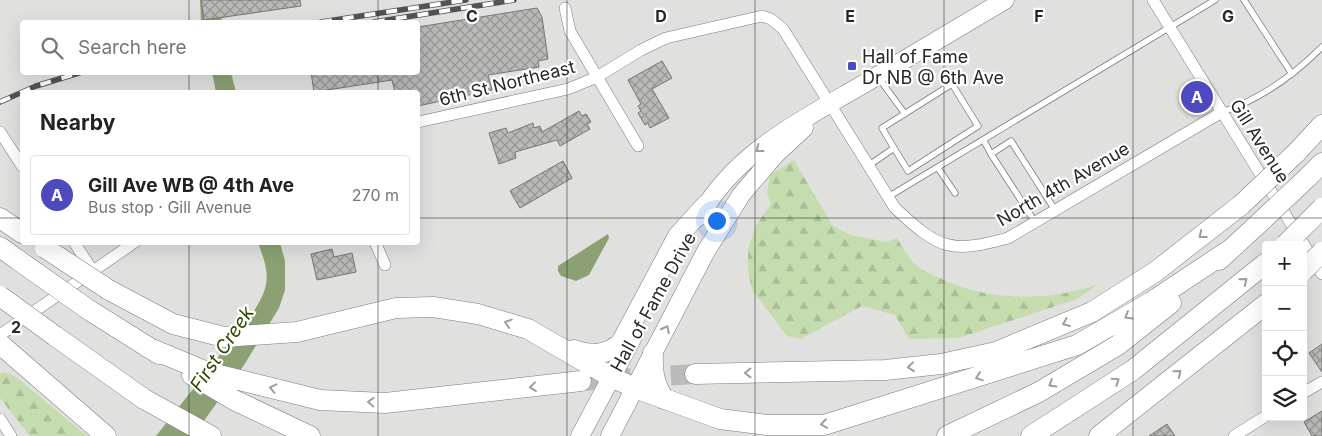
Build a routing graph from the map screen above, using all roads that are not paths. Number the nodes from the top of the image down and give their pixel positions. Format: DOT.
graph roads {
  1 [pos="1005,0"];
  2 [pos="1153,0"];
  3 [pos="1215,0"];
  4 [pos="1244,0"];
  5 [pos="565,8"];
  6 [pos="771,19"];
  7 [pos="1170,27"];
  8 [pos="1322,47"];
  9 [pos="1292,74"];
  10 [pos="877,76"];
  11 [pos="598,77"];
  12 [pos="829,104"];
  13 [pos="1222,112"];
  14 [pos="904,114"];
  15 [pos="420,122"];
  16 [pos="1322,125"];
  17 [pos="0,132"];
  18 [pos="984,141"];
  19 [pos="638,146"];
  20 [pos="894,148"];
  21 [pos="991,154"];
  22 [pos="20,163"];
  23 [pos="868,166"];
  24 [pos="938,168"];
  25 [pos="1315,170"];
  26 [pos="955,193"];
  27 [pos="888,197"];
  28 [pos="706,204"];
  29 [pos="1322,208"];
  30 [pos="1055,210"];
  31 [pos="0,218"];
  32 [pos="1035,222"];
  33 [pos="20,232"];
  34 [pos="1289,241"];
  35 [pos="41,245"];
  36 [pos="76,245"];
  37 [pos="130,245"];
  38 [pos="376,245"];
  39 [pos="0,247"];
  40 [pos="1228,251"];
  41 [pos="1322,252"];
  42 [pos="385,265"];
  43 [pos="1262,266"];
  44 [pos="1307,267"];
  45 [pos="92,270"];
  46 [pos="1322,274"];
  47 [pos="0,296"];
  48 [pos="1262,307"];
  49 [pos="0,335"];
  50 [pos="540,336"];
  51 [pos="0,344"];
  52 [pos="147,347"];
  53 [pos="653,353"];
  54 [pos="695,374"];
  55 [pos="612,378"];
  56 [pos="581,381"];
  57 [pos="1322,382"];
  58 [pos="635,388"];
  59 [pos="1307,391"];
  60 [pos="664,399"];
  61 [pos="80,412"];
  62 [pos="0,418"];
  63 [pos="1262,418"];
  64 [pos="305,434"];
  65 [pos="11,436"];
  66 [pos="106,436"];
  67 [pos="115,436"];
  68 [pos="211,436"];
  69 [pos="580,436"];
  70 [pos="610,436"];
  71 [pos="947,436"];
  72 [pos="1031,436"];
  73 [pos="1099,436"];
  74 [pos="1234,436"];
  1 -- 10 [label="main road, Hall of Fame Drive"];
  2 -- 7 [label="street, Gill Avenue"];
  3 -- 7 [label="lane"];
  4 -- 9 [label="lane"];
  5 -- 11 [label="street"];
  6 -- 11 [label="street, 6th St Northeast"];
  6 -- 12 [label="street, North 4th Avenue"];
  7 -- 13 [label="street, Gill Avenue"];
  7 -- 18 [label="lane"];
  8 -- 9 [label="lane"];
  9 -- 13 [label="lane"];
  10 -- 12 [label="main road, Hall of Fame Drive"];
  10 -- 14 [label="lane"];
  11 -- 15 [label="street, 6th St Northeast"];
  11 -- 19 [label="street"];
  12 -- 23 [label="street, North 4th Avenue"];
  12 -- 28 [label="main road, Hall of Fame Drive, one-way"];
  53 -- 12 [label="main road, Hall of Fame Drive, one-way"];
  13 -- 30 [label="street, North 4th Avenue"];
  13 -- 46 [label="street, Gill Avenue"];
  14 -- 20 [label="lane"];
  14 -- 20 [label="lane"];
  16 -- 54 [label="highway, one-way, bridge"];
  17 -- 22 [label="street"];
  18 -- 21 [label="lane"];
  18 -- 24 [label="lane"];
  20 -- 23 [label="lane"];
  21 -- 30 [label="lane"];
  21 -- 32 [label="lane"];
  23 -- 27 [label="street, North 4th Avenue"];
  24 -- 26 [label="lane"];
  24 -- 27 [label="lane"];
  25 -- 40 [label="highway, bridge"];
  27 -- 32 [label="street, North 4th Avenue"];
  28 -- 50 [label="highway"];
  28 -- 55 [label="main road, Hall of Fame Drive"];
  29 -- 34 [label="highway, bridge"];
  30 -- 32 [label="street, North 4th Avenue"];
  31 -- 33 [label="highway"];
  50 -- 35 [label="highway, one-way, bridge"];
  36 -- 45 [label="street"];
  37 -- 45 [label="street"];
  38 -- 42 [label="street"];
  39 -- 52 [label="highway, bridge"];
  40 -- 60 [label="highway, one-way"];
  40 -- 71 [label="highway, one-way"];
  41 -- 44 [label="highway, bridge"];
  72 -- 43 [label="highway, one-way"];
  45 -- 49 [label="street"];
  47 -- 68 [label="highway, bridge"];
  73 -- 48 [label="highway, one-way"];
  50 -- 55 [label="highway"];
  51 -- 61 [label="highway"];
  56 -- 52 [label="highway, one-way"];
  52 -- 64 [label="highway"];
  53 -- 58 [label="main road, Hall of Fame Drive"];
  53 -- 60 [label="highway"];
  55 -- 58 [label="highway"];
  55 -- 69 [label="main road, Hall of Fame Drive"];
  57 -- 59 [label="street"];
  58 -- 60 [label="highway"];
  58 -- 70 [label="main road, Hall of Fame Drive"];
  61 -- 66 [label="highway"];
  61 -- 67 [label="highway"];
  62 -- 65 [label="street"];
  63 -- 74 [label="street"];
}
